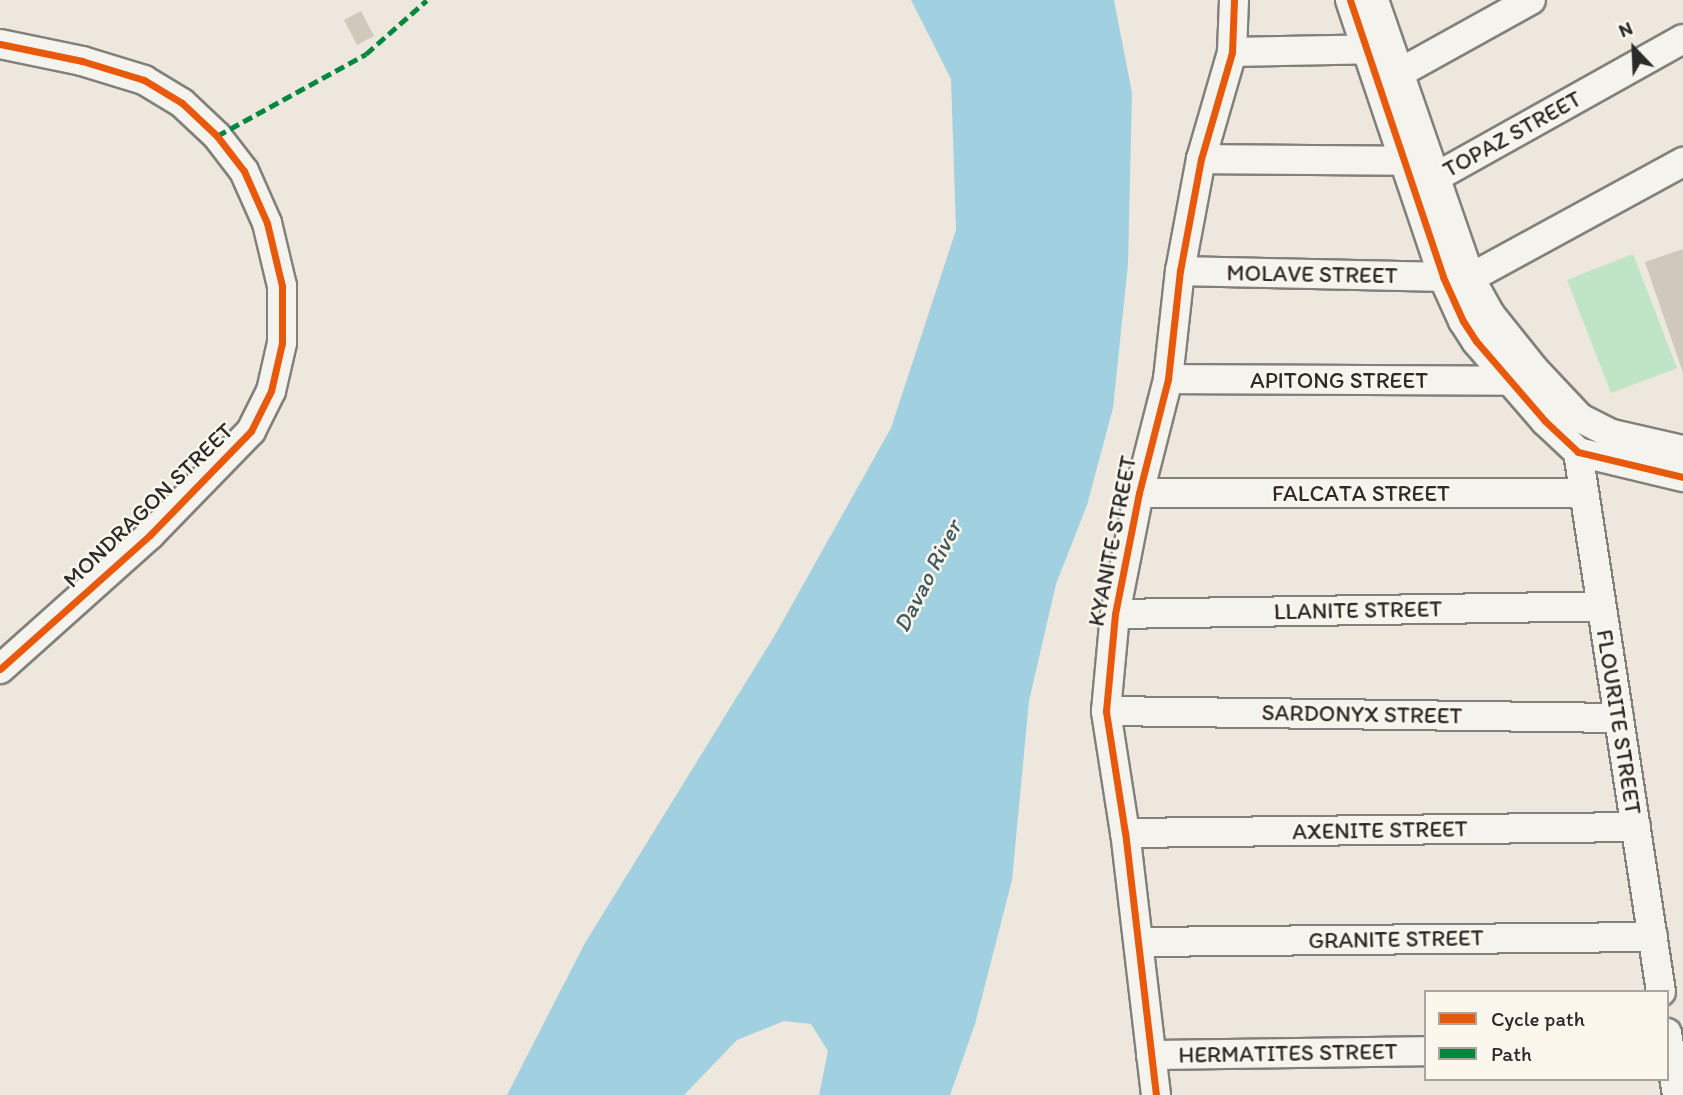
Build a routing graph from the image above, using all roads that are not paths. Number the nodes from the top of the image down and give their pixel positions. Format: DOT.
graph roads {
  1 [pos="1234,0"];
  2 [pos="1350,0"];
  3 [pos="1374,0"];
  4 [pos="1531,0"];
  5 [pos="1683,38"];
  6 [pos="0,44"];
  7 [pos="1232,52"];
  8 [pos="1384,64"];
  9 [pos="1201,159"];
  10 [pos="1683,162"];
  11 [pos="1420,172"];
  12 [pos="1180,271"];
  13 [pos="1457,277"];
  14 [pos="1168,379"];
  15 [pos="1510,381"];
  16 [pos="1683,450"];
  17 [pos="1578,452"];
  18 [pos="1683,477"];
  19 [pos="1139,493"];
  20 [pos="1584,493"];
  21 [pos="1601,606"];
  22 [pos="1115,614"];
  23 [pos="0,669"];
  24 [pos="1106,710"];
  25 [pos="1619,718"];
  26 [pos="1636,827"];
  27 [pos="1125,833"];
  28 [pos="1653,937"];
  29 [pos="1139,942"];
  30 [pos="1661,990"];
  31 [pos="1669,1048"];
  32 [pos="1424,1051"];
  33 [pos="1151,1055"];
  34 [pos="1156,1095"];
  35 [pos="1677,1095"];
  1 -- 7 [label="street, KYANITE STREET"];
  2 -- 8 [label="street"];
  3 -- 8 [label="street"];
  4 -- 8 [label="street"];
  5 -- 11 [label="street, TOPAZ STREET"];
  6 -- 23 [label="street, MONDRAGON STREET"];
  7 -- 8 [label="street"];
  7 -- 9 [label="street, KYANITE STREET"];
  8 -- 11 [label="street"];
  9 -- 11 [label="street"];
  9 -- 12 [label="street, KYANITE STREET"];
  10 -- 13 [label="street"];
  11 -- 13 [label="street"];
  12 -- 13 [label="street, MOLAVE STREET"];
  12 -- 14 [label="street, KYANITE STREET"];
  13 -- 15 [label="street"];
  13 -- 16 [label="street"];
  14 -- 15 [label="street, APITONG STREET"];
  14 -- 19 [label="street, KYANITE STREET"];
  15 -- 17 [label="street"];
  17 -- 18 [label="street"];
  17 -- 20 [label="street, FLOURITE STREET"];
  19 -- 20 [label="street, FALCATA STREET"];
  19 -- 22 [label="street, KYANITE STREET"];
  20 -- 21 [label="street, FLOURITE STREET"];
  21 -- 22 [label="street, LLANITE STREET"];
  21 -- 25 [label="street, FLOURITE STREET"];
  22 -- 24 [label="street, KYANITE STREET"];
  24 -- 25 [label="street, SARDONYX STREET"];
  24 -- 27 [label="street, KYANITE STREET"];
  25 -- 26 [label="street, FLOURITE STREET"];
  26 -- 27 [label="street, AXENITE STREET"];
  26 -- 28 [label="street, FLOURITE STREET"];
  27 -- 29 [label="street, KYANITE STREET"];
  28 -- 29 [label="street, GRANITE STREET"];
  28 -- 30 [label="street, FLOURITE STREET"];
  29 -- 33 [label="street, KYANITE STREET"];
  31 -- 35 [label="street"];
  32 -- 33 [label="street, HERMATITES STREET"];
  33 -- 34 [label="street, KYANITE STREET"];
}
